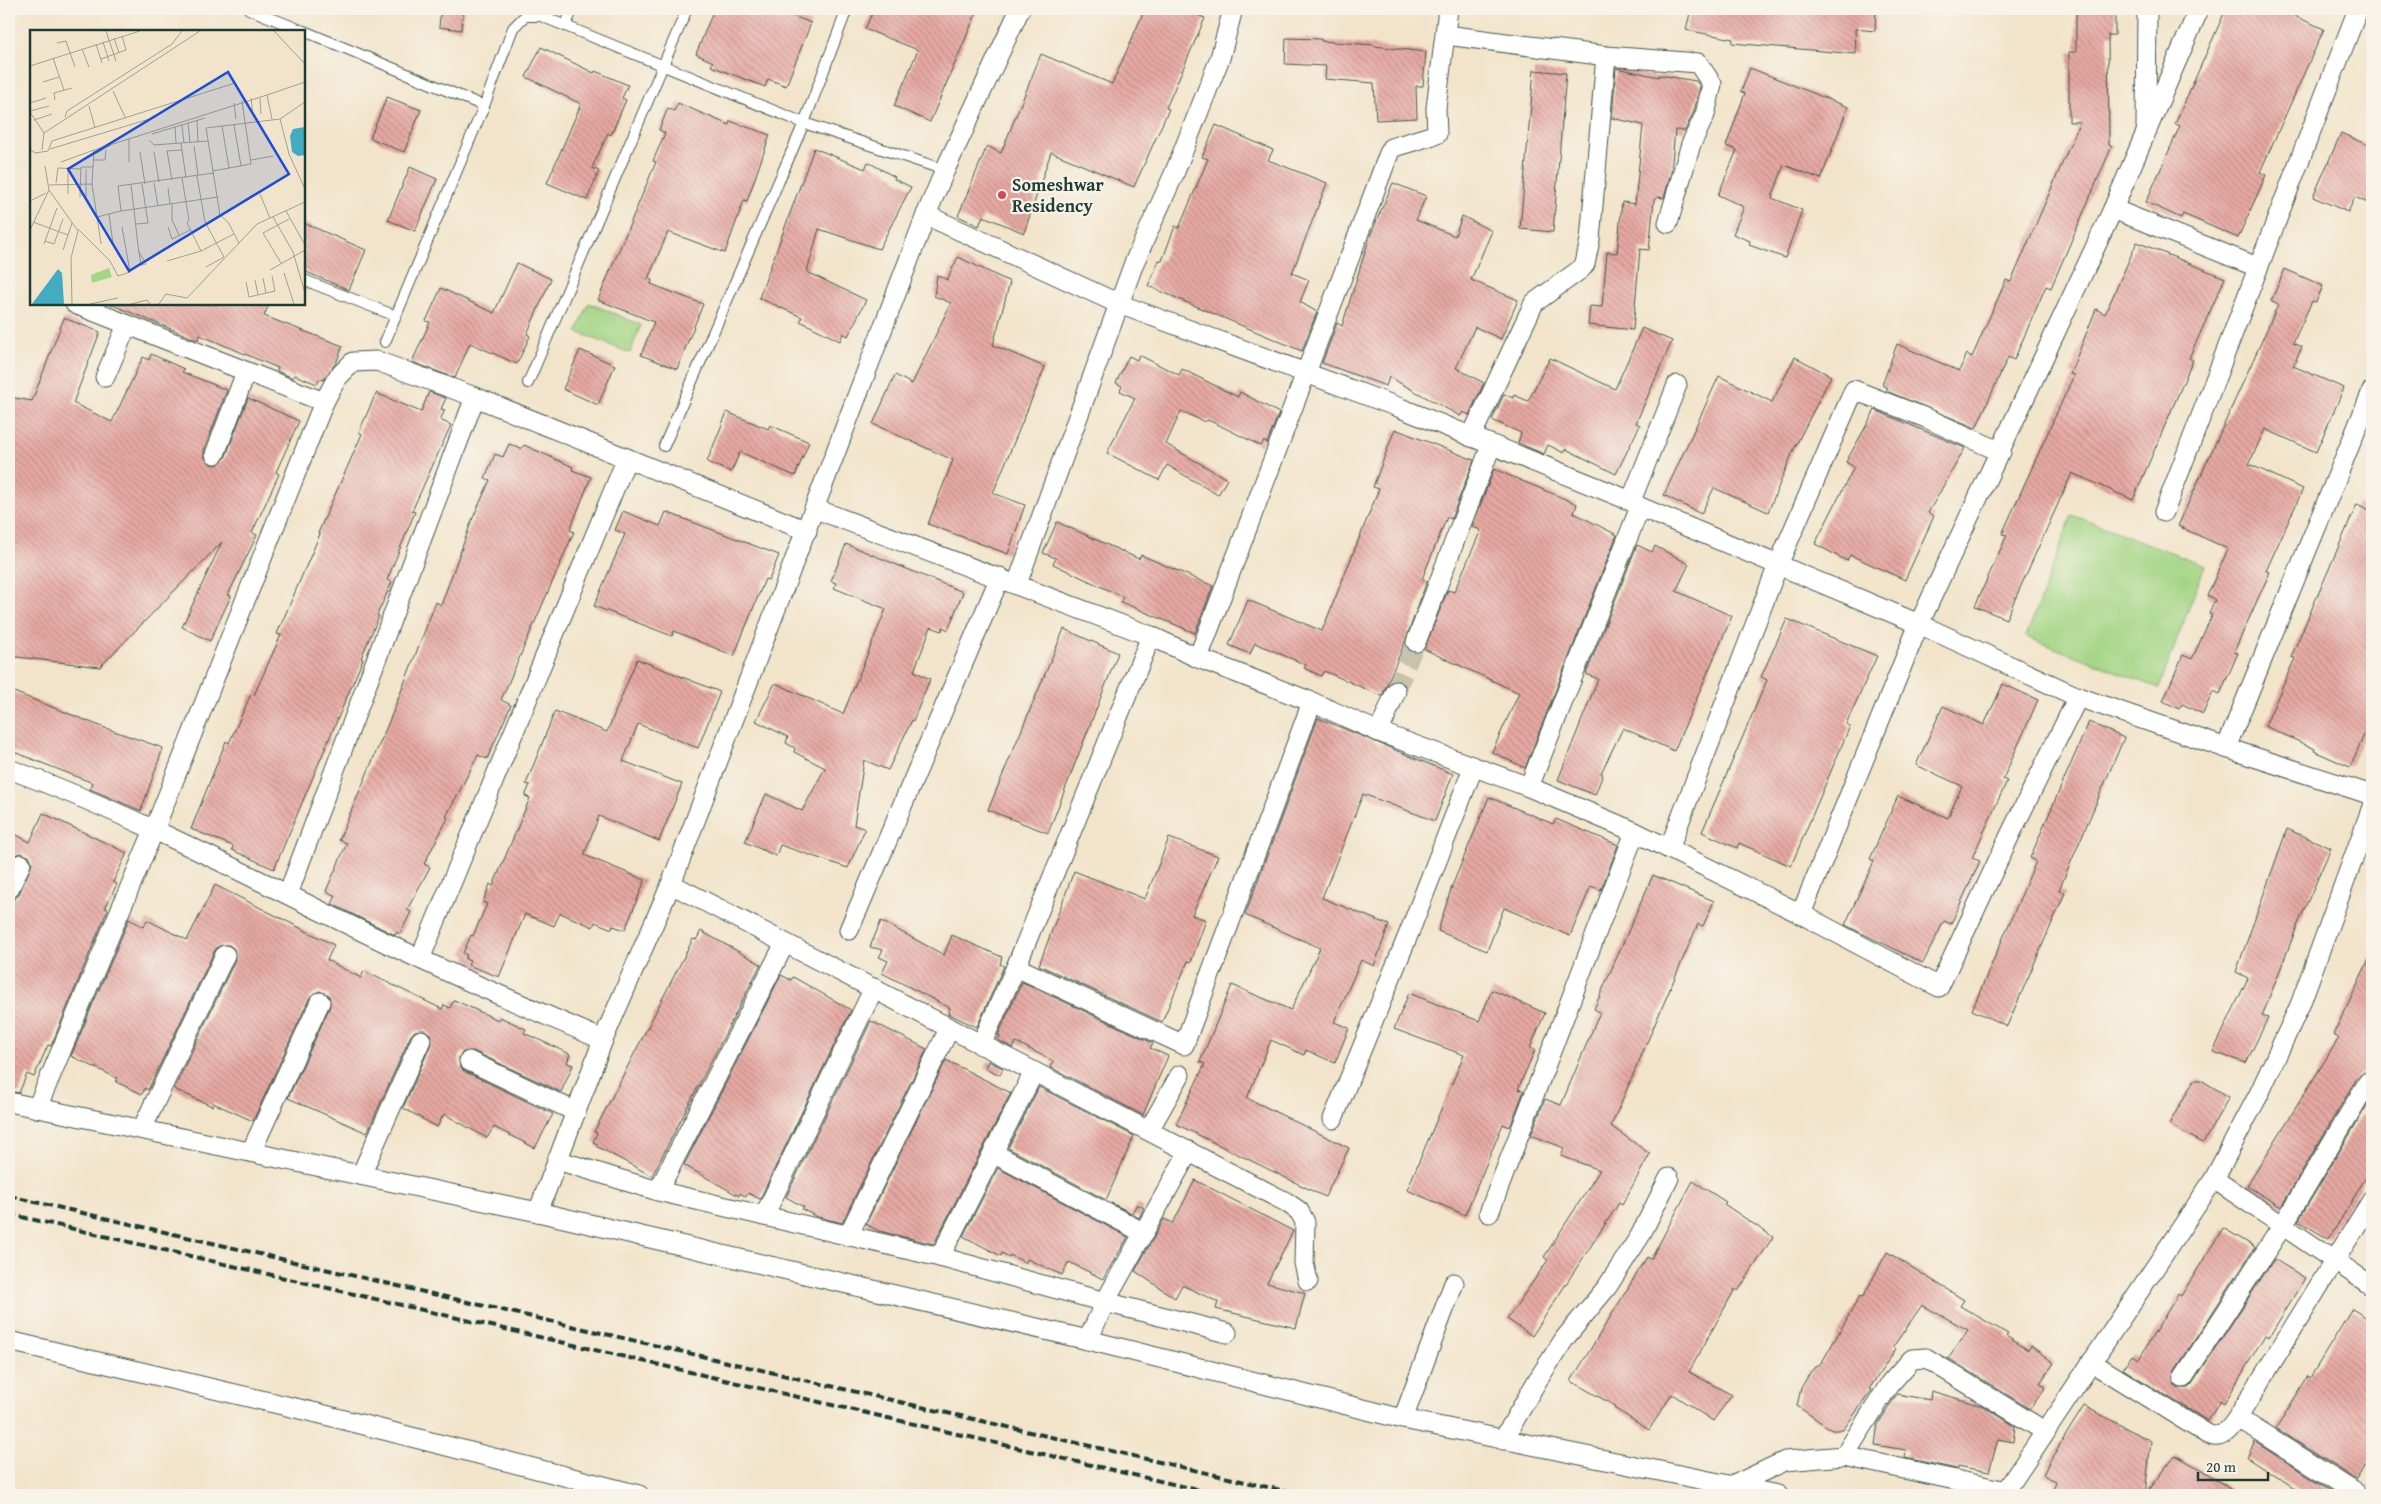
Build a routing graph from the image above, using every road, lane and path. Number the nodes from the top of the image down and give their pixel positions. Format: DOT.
graph roads {
  1 [pos="249,9"];
  2 [pos="573,9"];
  3 [pos="687,9"];
  4 [pos="847,9"];
  5 [pos="1020,9"];
  6 [pos="1233,9"];
  7 [pos="1448,9"];
  8 [pos="2147,9"];
  9 [pos="2199,9"];
  10 [pos="2358,9"];
  11 [pos="565,26"];
  12 [pos="302,30"];
  13 [pos="305,31"];
  14 [pos="1446,35"];
  15 [pos="1606,56"];
  16 [pos="664,66"];
  17 [pos="484,106"];
  18 [pos="804,123"];
  19 [pos="2145,134"];
  20 [pos="945,170"];
  21 [pos="2113,209"];
  22 [pos="926,216"];
  23 [pos="1668,223"];
  24 [pos="2257,267"];
  25 [pos="305,280"];
  26 [pos="1119,304"];
  27 [pos="77,305"];
  28 [pos="396,316"];
  29 [pos="127,325"];
  30 [pos="384,342"];
  31 [pos="246,372"];
  32 [pos="1304,374"];
  33 [pos="105,377"];
  34 [pos="528,383"];
  35 [pos="1677,385"];
  36 [pos="2372,391"];
  37 [pos="476,397"];
  38 [pos="324,402"];
  39 [pos="1471,437"];
  40 [pos="664,446"];
  41 [pos="1492,446"];
  42 [pos="2001,452"];
  43 [pos="214,454"];
  44 [pos="626,458"];
  45 [pos="1636,504"];
  46 [pos="816,509"];
  47 [pos="2164,512"];
  48 [pos="807,531"];
  49 [pos="1778,565"];
  50 [pos="1008,581"];
  51 [pos="1920,624"];
  52 [pos="1151,636"];
  53 [pos="1416,642"];
  54 [pos="1198,658"];
  55 [pos="1396,691"];
  56 [pos="2078,697"];
  57 [pos="1312,702"];
  58 [pos="1380,732"];
  59 [pos="2226,748"];
  60 [pos="1473,768"];
  61 [pos="9,769"];
  62 [pos="1529,788"];
  63 [pos="2372,795"];
  64 [pos="2372,807"];
  65 [pos="154,830"];
  66 [pos="1635,832"];
  67 [pos="1669,849"];
  68 [pos="21,864"];
  69 [pos="671,884"];
  70 [pos="9,890"];
  71 [pos="288,894"];
  72 [pos="1801,914"];
  73 [pos="849,930"];
  74 [pos="785,943"];
  75 [pos="225,955"];
  76 [pos="420,959"];
  77 [pos="1016,967"];
  78 [pos="874,988"];
  79 [pos="320,1002"];
  80 [pos="949,1029"];
  81 [pos="420,1040"];
  82 [pos="604,1040"];
  83 [pos="981,1045"];
  84 [pos="469,1061"];
  85 [pos="1034,1072"];
  86 [pos="1180,1075"];
  87 [pos="2368,1082"];
  88 [pos="9,1102"];
  89 [pos="37,1108"];
  90 [pos="576,1112"];
  91 [pos="1333,1119"];
  92 [pos="142,1129"];
  93 [pos="1149,1130"];
  94 [pos="1189,1151"];
  95 [pos="251,1152"];
  96 [pos="993,1153"];
  97 [pos="557,1160"];
  98 [pos="361,1175"];
  99 [pos="1669,1178"];
  100 [pos="2214,1179"];
  101 [pos="658,1191"];
  102 [pos="2372,1200"];
  103 [pos="538,1212"];
  104 [pos="1488,1213"];
  105 [pos="764,1216"];
  106 [pos="2284,1225"];
  107 [pos="1144,1233"];
  108 [pos="848,1236"];
  109 [pos="940,1257"];
  110 [pos="2333,1260"];
  111 [pos="1308,1281"];
  112 [pos="1454,1283"];
  113 [pos="2372,1286"];
  114 [pos="1105,1302"];
  115 [pos="1227,1333"];
  116 [pos="1088,1340"];
  117 [pos="9,1341"];
  118 [pos="2091,1362"];
  119 [pos="2183,1378"];
  120 [pos="1404,1418"];
  121 [pos="2236,1419"];
  122 [pos="2046,1432"];
  123 [pos="1504,1440"];
  124 [pos="1844,1456"];
  125 [pos="1732,1486"];
  126 [pos="2005,1493"];
  127 [pos="640,1495"];
  128 [pos="1778,1495"];
  129 [pos="2359,1495"];
  1 -- 12 [label="lane"];
  2 -- 11 [label="lane"];
  3 -- 16 [label="lane"];
  4 -- 18 [label="lane"];
  5 -- 20 [label="street"];
  6 -- 26 [label="street"];
  7 -- 14 [label="street"];
  8 -- 19 [label="street"];
  9 -- 19 [label="street"];
  10 -- 24 [label="street"];
  11 -- 16 [label="lane"];
  11 -- 17 [label="lane"];
  13 -- 17 [label="lane"];
  14 -- 15 [label="street"];
  14 -- 32 [label="street"];
  15 -- 23 [label="street"];
  15 -- 39 [label="street"];
  16 -- 18 [label="lane"];
  16 -- 34 [label="lane"];
  17 -- 28 [label="lane"];
  18 -- 20 [label="lane"];
  18 -- 40 [label="lane"];
  19 -- 21 [label="street"];
  20 -- 22 [label="street"];
  21 -- 24 [label="street"];
  21 -- 42 [label="street"];
  22 -- 26 [label="street"];
  22 -- 46 [label="street"];
  24 -- 47 [label="street"];
  25 -- 28 [label="lane"];
  26 -- 32 [label="street"];
  26 -- 50 [label="street"];
  27 -- 29 [label="street"];
  28 -- 30 [label="lane"];
  29 -- 31 [label="street"];
  29 -- 33 [label="street"];
  31 -- 38 [label="street"];
  31 -- 43 [label="street"];
  32 -- 39 [label="street"];
  32 -- 54 [label="street"];
  35 -- 45 [label="street"];
  36 -- 59 [label="street"];
  37 -- 38 [label="street"];
  37 -- 44 [label="street"];
  37 -- 71 [label="street"];
  38 -- 65 [label="street"];
  39 -- 41 [label="street"];
  41 -- 45 [label="street"];
  41 -- 53 [label="street"];
  42 -- 49 [label="street"];
  42 -- 51 [label="street"];
  44 -- 48 [label="street"];
  44 -- 76 [label="street"];
  45 -- 49 [label="street"];
  45 -- 62 [label="street"];
  46 -- 48 [label="street"];
  46 -- 50 [label="street"];
  48 -- 69 [label="street"];
  49 -- 51 [label="street"];
  49 -- 67 [label="street"];
  50 -- 52 [label="street"];
  50 -- 73 [label="street"];
  51 -- 56 [label="street"];
  51 -- 72 [label="street"];
  52 -- 54 [label="street"];
  52 -- 77 [label="street"];
  54 -- 57 [label="street"];
  55 -- 58 [label="street"];
  56 -- 59 [label="street"];
  56 -- 72 [label="street"];
  57 -- 58 [label="street"];
  57 -- 77 [label="street"];
  58 -- 60 [label="street"];
  59 -- 63 [label="street"];
  60 -- 62 [label="street"];
  60 -- 91 [label="street"];
  61 -- 65 [label="street"];
  62 -- 66 [label="street"];
  64 -- 100 [label="street"];
  65 -- 71 [label="street"];
  65 -- 89 [label="street"];
  66 -- 67 [label="street"];
  66 -- 104 [label="street"];
  67 -- 72 [label="street"];
  68 -- 70 [label="street"];
  69 -- 74 [label="street"];
  69 -- 82 [label="street"];
  71 -- 76 [label="street"];
  74 -- 78 [label="street"];
  74 -- 101 [label="street"];
  75 -- 92 [label="street"];
  76 -- 82 [label="street"];
  77 -- 83 [label="street"];
  78 -- 80 [label="street"];
  78 -- 105 [label="street"];
  79 -- 95 [label="street"];
  80 -- 83 [label="street"];
  80 -- 108 [label="street"];
  81 -- 98 [label="street"];
  82 -- 90 [label="street"];
  83 -- 85 [label="street"];
  84 -- 90 [label="street"];
  85 -- 93 [label="street"];
  85 -- 96 [label="street"];
  86 -- 93 [label="street"];
  87 -- 106 [label="street"];
  88 -- 89 [label="street"];
  89 -- 92 [label="street"];
  90 -- 97 [label="street"];
  92 -- 95 [label="street"];
  93 -- 94 [label="street"];
  94 -- 107 [label="street"];
  94 -- 111 [label="street"];
  95 -- 98 [label="street"];
  96 -- 107 [label="street"];
  96 -- 109 [label="street"];
  97 -- 101 [label="street"];
  97 -- 103 [label="street"];
  98 -- 103 [label="street"];
  99 -- 123 [label="street"];
  100 -- 106 [label="street"];
  100 -- 118 [label="street"];
  101 -- 105 [label="street"];
  102 -- 110 [label="street"];
  103 -- 116 [label="street"];
  105 -- 108 [label="street"];
  106 -- 110 [label="street"];
  106 -- 119 [label="street"];
  107 -- 114 [label="street"];
  108 -- 109 [label="street"];
  109 -- 114 [label="street"];
  110 -- 113 [label="street"];
  110 -- 121 [label="street"];
  112 -- 120 [label="street"];
  114 -- 115 [label="street"];
  114 -- 116 [label="street"];
  116 -- 120 [label="street"];
  117 -- 127 [label="street"];
  118 -- 121 [label="street"];
  118 -- 122 [label="street"];
  120 -- 123 [label="street"];
  121 -- 129 [label="street"];
  122 -- 124 [label="street"];
  122 -- 126 [label="street"];
  123 -- 125 [label="street"];
  124 -- 125 [label="street"];
  124 -- 126 [label="street"];
  125 -- 128 [label="street"];
}
